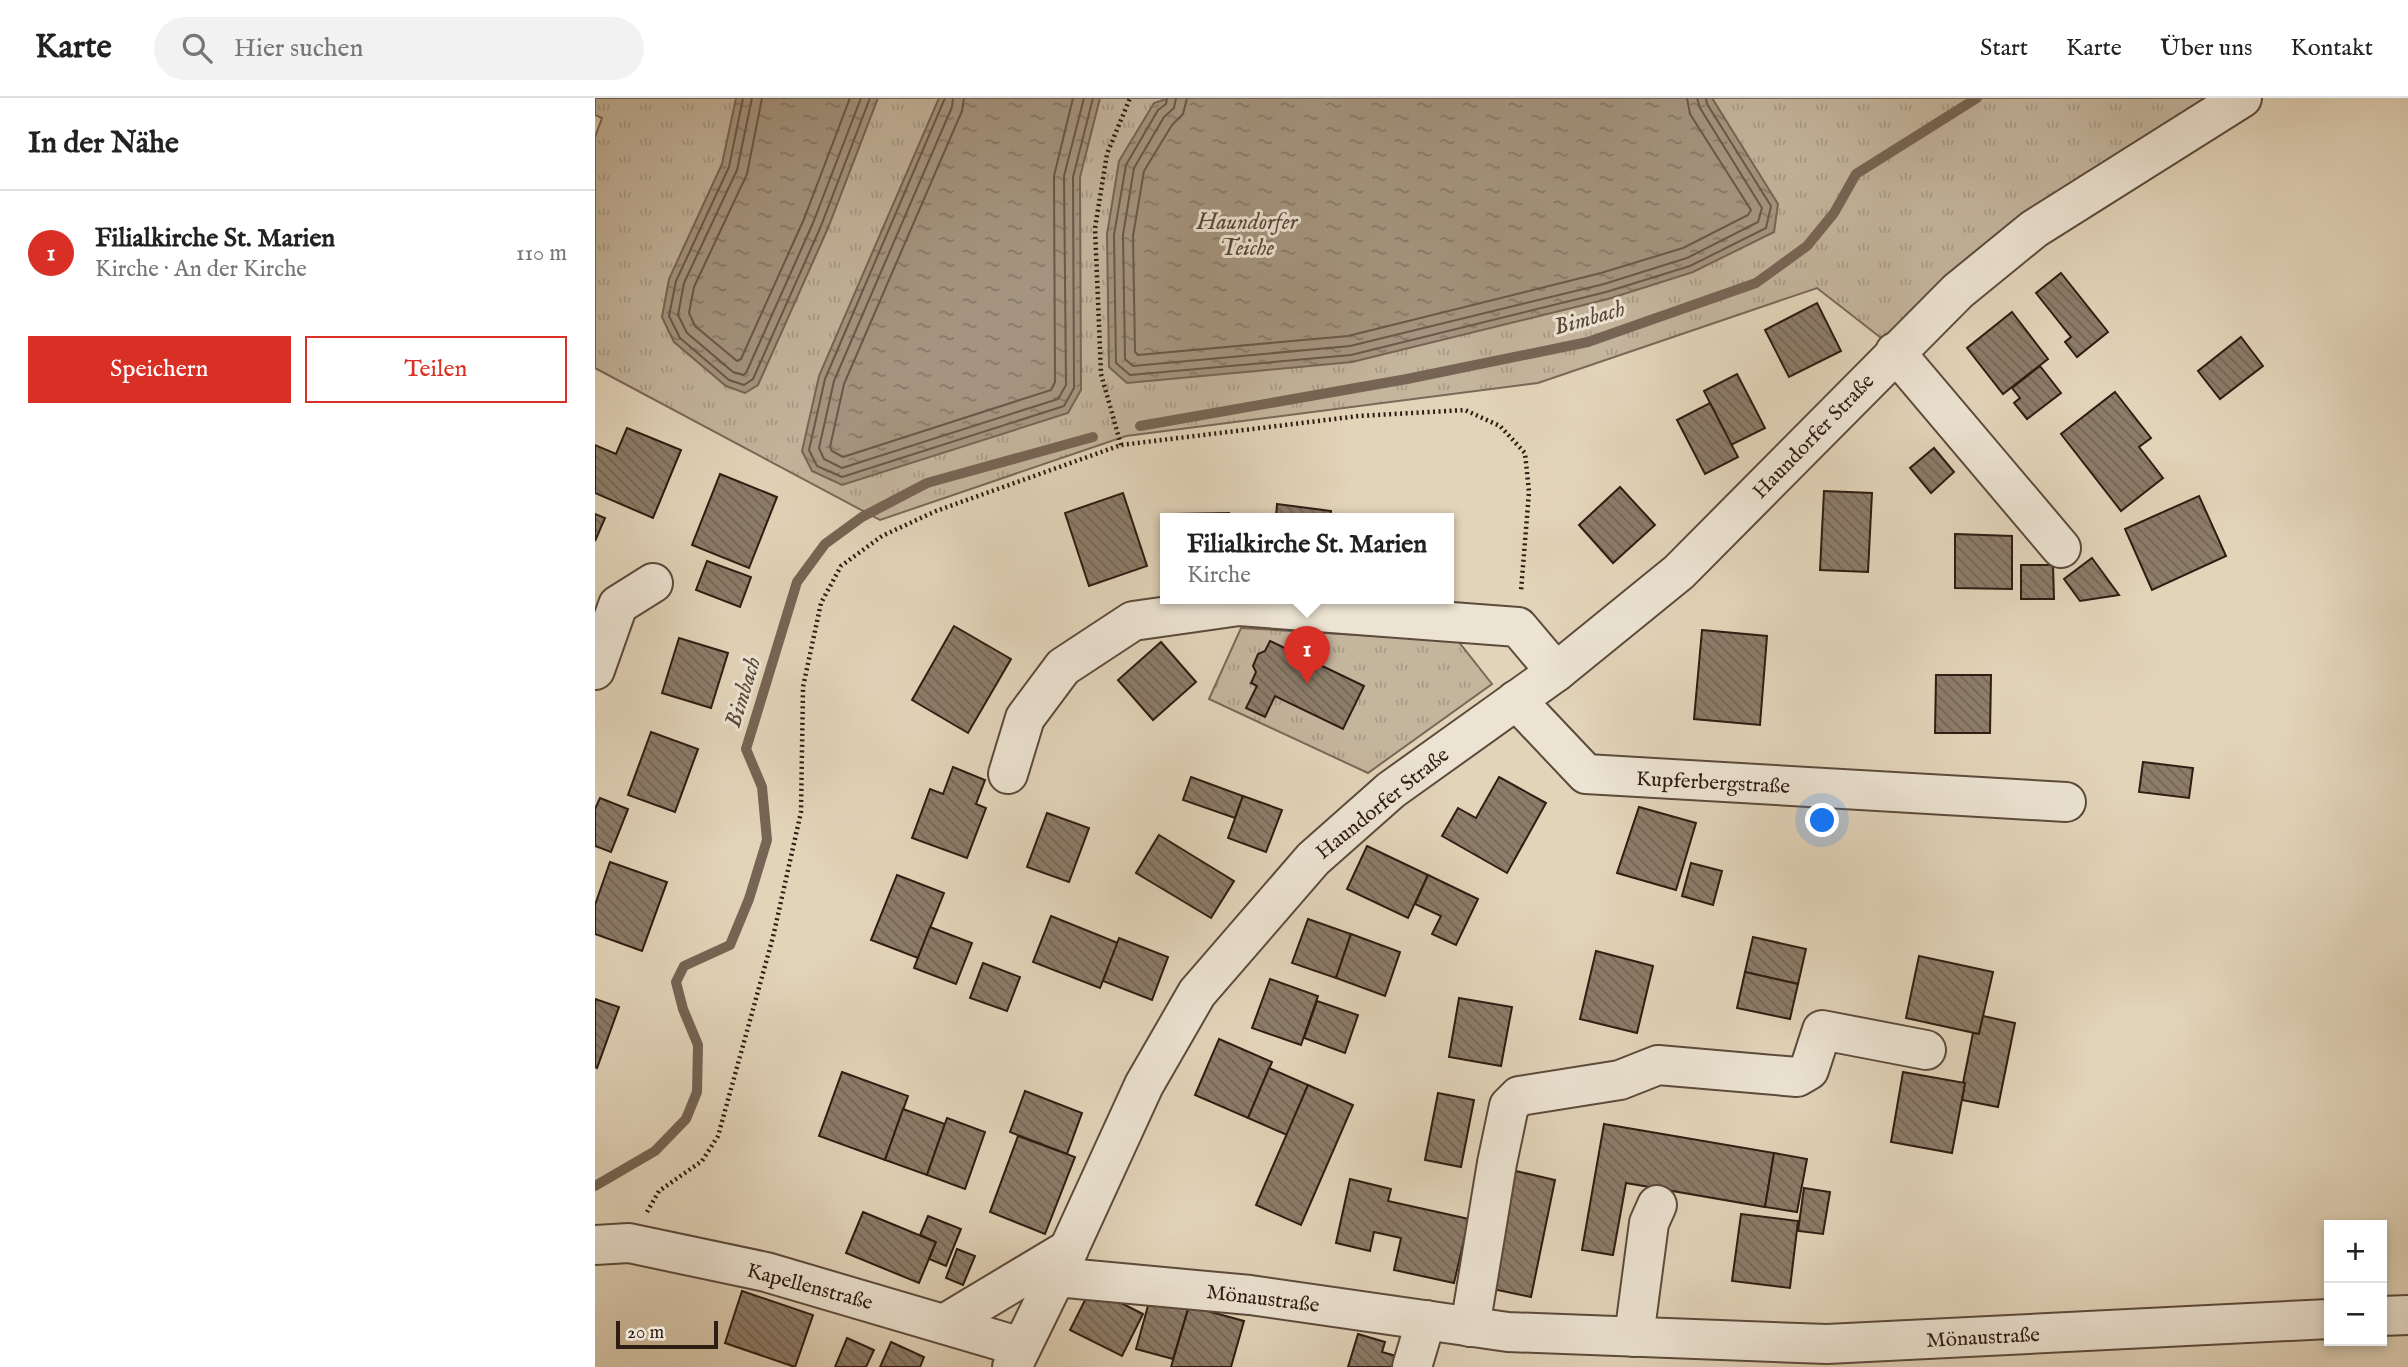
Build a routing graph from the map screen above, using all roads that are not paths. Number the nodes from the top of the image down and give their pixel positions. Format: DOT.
graph roads {
  1 [pos="2242,98"];
  2 [pos="1895,352"];
  3 [pos="2061,548"];
  4 [pos="653,583"];
  5 [pos="595,670"];
  6 [pos="1556,672"];
  7 [pos="1517,700"];
  8 [pos="1007,774"];
  9 [pos="2066,802"];
  10 [pos="1926,1050"];
  11 [pos="1657,1205"];
  12 [pos="612,1244"];
  13 [pos="1062,1263"];
  14 [pos="2408,1315"];
  15 [pos="2387,1316"];
  16 [pos="2324,1319"];
  17 [pos="1426,1320"];
  18 [pos="944,1324"];
  19 [pos="1470,1327"];
  20 [pos="1634,1337"];
  21 [pos="1017,1357"];
  22 [pos="1412,1367"];
  1 -- 2 [label="street, Haundorfer Straße"];
  2 -- 3 [label="street"];
  2 -- 6 [label="street, Haundorfer Straße"];
  4 -- 5 [label="street"];
  6 -- 7 [label="street, Haundorfer Straße"];
  6 -- 8 [label="street"];
  7 -- 9 [label="street, Kupferbergstraße"];
  7 -- 13 [label="street, Haundorfer Straße"];
  10 -- 19 [label="street"];
  11 -- 20 [label="street"];
  12 -- 18 [label="street, Kapellenstraße"];
  13 -- 17 [label="street, Mönaustraße"];
  13 -- 18 [label="street"];
  13 -- 21 [label="street, Haundorfer Straße"];
  14 -- 15 [label="street"];
  16 -- 20 [label="street, Mönaustraße"];
  17 -- 19 [label="street, Mönaustraße"];
  17 -- 22 [label="street"];
  18 -- 21 [label="street, Kapellenstraße"];
  19 -- 20 [label="street, Mönaustraße"];
}
